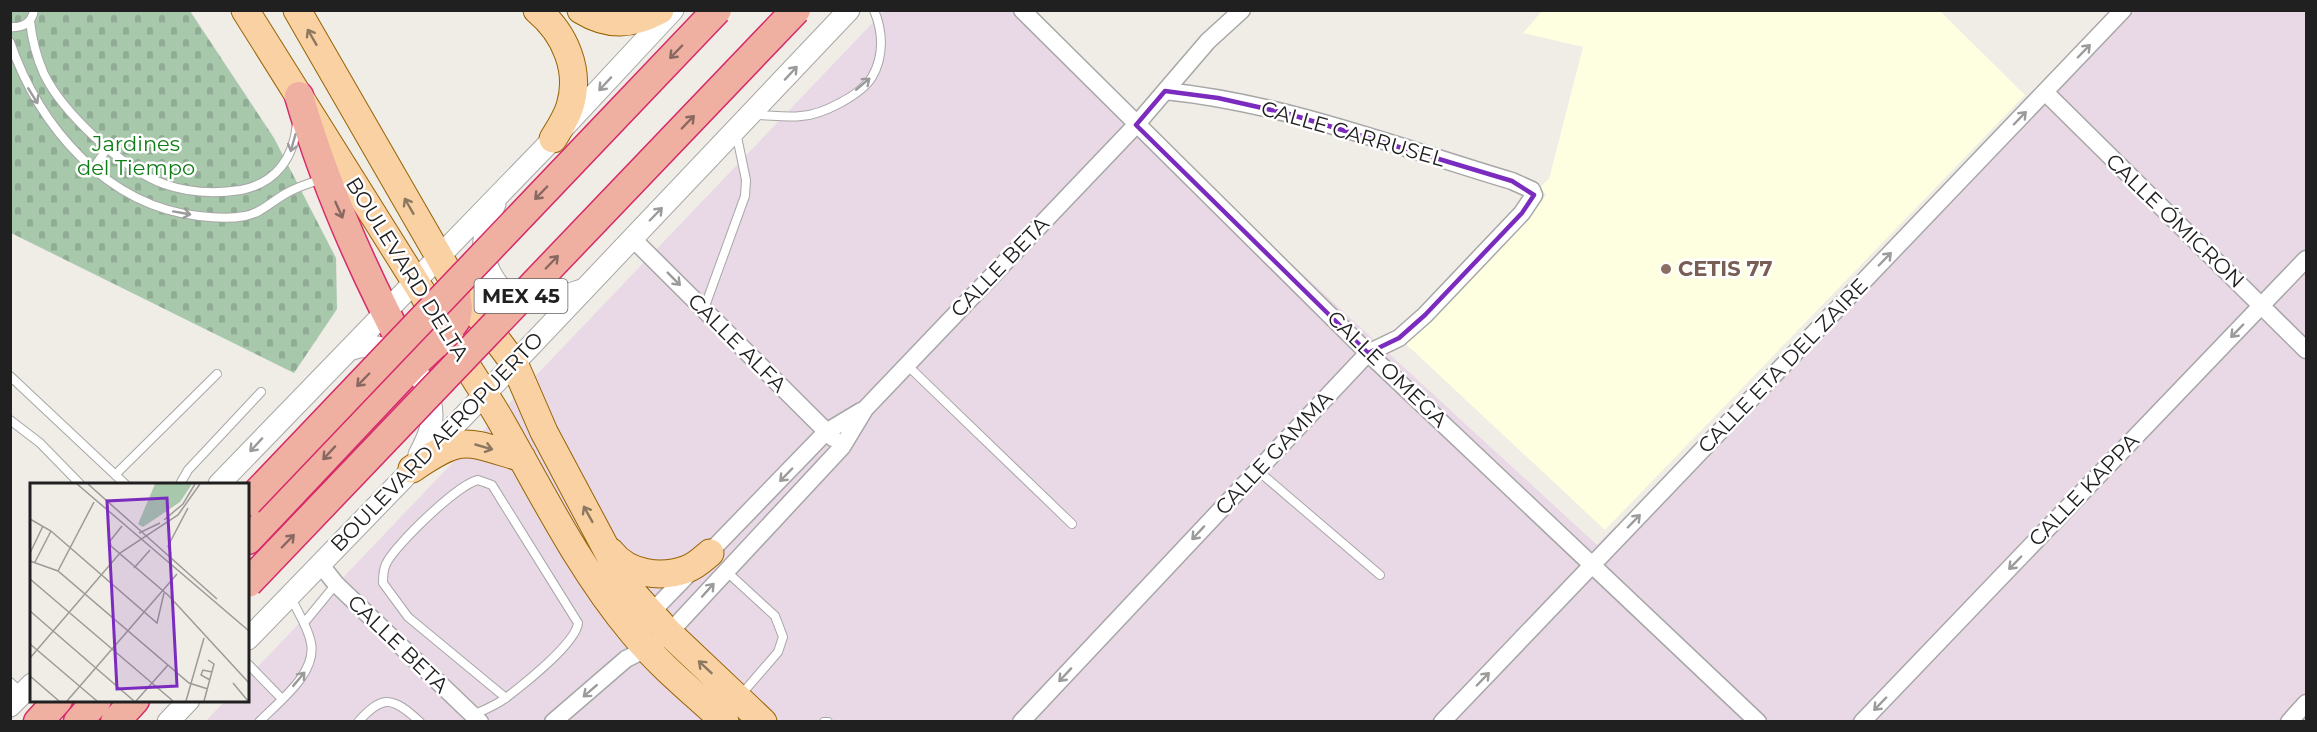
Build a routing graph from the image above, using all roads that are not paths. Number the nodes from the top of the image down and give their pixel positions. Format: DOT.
graph roads {
  1 [pos="34,10"];
  2 [pos="245,10"];
  3 [pos="297,10"];
  4 [pos="537,10"];
  5 [pos="581,10"];
  6 [pos="660,10"];
  7 [pos="673,10"];
  8 [pos="717,10"];
  9 [pos="796,10"];
  10 [pos="849,10"];
  11 [pos="874,10"];
  12 [pos="1022,10"];
  13 [pos="1242,10"];
  14 [pos="2123,10"];
  15 [pos="30,21"];
  16 [pos="10,27"];
  17 [pos="10,42"];
  18 [pos="1166,91"];
  19 [pos="2045,92"];
  20 [pos="299,96"];
  21 [pos="752,114"];
  22 [pos="1136,125"];
  23 [pos="736,130"];
  24 [pos="553,139"];
  25 [pos="108,147"];
  26 [pos="93,169"];
  27 [pos="336,175"];
  28 [pos="504,188"];
  29 [pos="1534,195"];
  30 [pos="632,238"];
  31 [pos="438,256"];
  32 [pos="2307,259"];
  33 [pos="415,281"];
  34 [pos="455,284"];
  35 [pos="582,290"];
  36 [pos="2261,306"];
  37 [pos="704,309"];
  38 [pos="385,313"];
  39 [pos="446,335"];
  40 [pos="349,350"];
  41 [pos="2307,350"];
  42 [pos="1368,352"];
  43 [pos="514,363"];
  44 [pos="413,365"];
  45 [pos="907,365"];
  46 [pos="217,374"];
  47 [pos="10,376"];
  48 [pos="261,392"];
  49 [pos="485,394"];
  50 [pos="865,409"];
  51 [pos="10,420"];
  52 [pos="826,432"];
  53 [pos="842,447"];
  54 [pos="522,458"];
  55 [pos="412,469"];
  56 [pos="1257,471"];
  57 [pos="115,475"];
  58 [pos="79,483"];
  59 [pos="124,483"];
  60 [pos="181,483"];
  61 [pos="220,483"];
  62 [pos="249,500"];
  63 [pos="1072,524"];
  64 [pos="249,539"];
  65 [pos="602,539"];
  66 [pos="718,562"];
  67 [pos="320,564"];
  68 [pos="1594,564"];
  69 [pos="1380,575"];
  70 [pos="249,582"];
  71 [pos="336,584"];
  72 [pos="290,594"];
  73 [pos="650,612"];
  74 [pos="304,623"];
  75 [pos="249,638"];
  76 [pos="644,644"];
  77 [pos="249,665"];
  78 [pos="281,698"];
  79 [pos="506,698"];
  80 [pos="738,698"];
  81 [pos="56,702"];
  82 [pos="95,702"];
  83 [pos="133,702"];
  84 [pos="187,702"];
  85 [pos="2307,703"];
  86 [pos="477,718"];
  87 [pos="38,722"];
  88 [pos="78,722"];
  89 [pos="115,722"];
  90 [pos="168,722"];
  91 [pos="259,722"];
  92 [pos="358,722"];
  93 [pos="420,722"];
  94 [pos="553,722"];
  95 [pos="725,722"];
  96 [pos="763,722"];
  97 [pos="1021,722"];
  98 [pos="1442,722"];
  99 [pos="1758,722"];
  100 [pos="1862,722"];
  101 [pos="2289,722"];
  1 -- 15 [label="lane"];
  2 -- 20 [label="main road"];
  31 -- 3 [label="main road, BOULEVARD DELTA, one-way"];
  4 -- 24 [label="main road"];
  5 -- 6 [label="main road"];
  7 -- 24 [label="street, one-way"];
  8 -- 62 [label="highway, MEX 45, one-way, bridge"];
  70 -- 9 [label="highway, BOULEVARD AEROPUERTO / MEX 45, one-way, bridge"];
  21 -- 10 [label="street, BOULEVARD AEROPUERTO, one-way"];
  21 -- 11 [label="lane, one-way"];
  12 -- 22 [label="street, CALLE OMEGA"];
  13 -- 18 [label="street, CALLE BETA"];
  19 -- 14 [label="street, CALLE ETA DEL ZAIRE, one-way"];
  15 -- 16 [label="lane"];
  15 -- 25 [label="lane"];
  17 -- 26 [label="lane, one-way"];
  18 -- 22 [label="street, CALLE BETA"];
  18 -- 29 [label="street, CALLE CARRUSEL"];
  19 -- 36 [label="street, CALLE ÓMICRON"];
  68 -- 19 [label="street, CALLE ETA DEL ZAIRE, one-way"];
  20 -- 25 [label="lane, one-way"];
  20 -- 27 [label="highway"];
  21 -- 23 [label="street, BOULEVARD AEROPUERTO"];
  22 -- 42 [label="street, CALLE OMEGA"];
  22 -- 45 [label="street, CALLE BETA"];
  30 -- 23 [label="street, BOULEVARD AEROPUERTO, one-way"];
  23 -- 37 [label="lane"];
  24 -- 28 [label="street"];
  25 -- 26 [label="lane"];
  26 -- 27 [label="lane, one-way"];
  27 -- 33 [label="main road, BOULEVARD DELTA"];
  27 -- 38 [label="highway, one-way"];
  28 -- 31 [label="street"];
  28 -- 35 [label="street"];
  29 -- 42 [label="street, CALLE GAMMA"];
  30 -- 35 [label="street, BOULEVARD AEROPUERTO"];
  30 -- 37 [label="street, CALLE ALFA, one-way"];
  31 -- 33 [label="street"];
  31 -- 34 [label="main road, BOULEVARD DELTA"];
  32 -- 36 [label="street, CALLE KAPPA"];
  33 -- 38 [label="street"];
  33 -- 39 [label="main road, BOULEVARD DELTA"];
  34 -- 39 [label="highway"];
  34 -- 43 [label="main road, BOULEVARD DELTA"];
  35 -- 43 [label="street, BOULEVARD AEROPUERTO"];
  36 -- 41 [label="street, CALLE ÓMICRON"];
  36 -- 100 [label="street, CALLE KAPPA, one-way"];
  37 -- 52 [label="street, CALLE ALFA"];
  38 -- 40 [label="street"];
  38 -- 44 [label="highway"];
  39 -- 44 [label="highway"];
  39 -- 49 [label="main road, BOULEVARD DELTA"];
  40 -- 44 [label="street"];
  40 -- 61 [label="street, one-way"];
  42 -- 56 [label="street, CALLE GAMMA"];
  42 -- 68 [label="street, CALLE OMEGA"];
  43 -- 49 [label="street, BOULEVARD AEROPUERTO"];
  65 -- 43 [label="main road, BOULEVARD DELTA, one-way"];
  44 -- 55 [label="street"];
  44 -- 64 [label="highway, one-way"];
  45 -- 50 [label="street, CALLE BETA"];
  45 -- 63 [label="lane"];
  46 -- 57 [label="lane"];
  47 -- 57 [label="lane"];
  48 -- 60 [label="lane"];
  49 -- 54 [label="main road, BOULEVARD DELTA"];
  49 -- 55 [label="street, BOULEVARD AEROPUERTO"];
  50 -- 52 [label="street, CALLE BETA"];
  50 -- 53 [label="street, CALLE BETA"];
  51 -- 58 [label="lane"];
  52 -- 53 [label="street, CALLE ALFA"];
  52 -- 66 [label="street, CALLE BETA, one-way"];
  53 -- 66 [label="street, CALLE BETA"];
  55 -- 54 [label="main road, one-way"];
  54 -- 76 [label="main road, BOULEVARD DELTA"];
  55 -- 67 [label="street, BOULEVARD AEROPUERTO"];
  56 -- 69 [label="lane"];
  56 -- 97 [label="street, CALLE GAMMA, one-way"];
  57 -- 59 [label="lane"];
  65 -- 66 [label="main road"];
  65 -- 73 [label="main road, BOULEVARD DELTA"];
  66 -- 73 [label="street, CALLE BETA"];
  76 -- 66 [label="street, CALLE BETA, one-way"];
  66 -- 80 [label="lane"];
  67 -- 71 [label="street, CALLE BETA"];
  67 -- 72 [label="street, BOULEVARD AEROPUERTO"];
  98 -- 68 [label="street, CALLE ETA DEL ZAIRE, one-way"];
  68 -- 99 [label="street, CALLE OMEGA"];
  71 -- 74 [label="lane"];
  71 -- 86 [label="street, CALLE BETA"];
  72 -- 74 [label="lane"];
  72 -- 75 [label="street, BOULEVARD AEROPUERTO"];
  73 -- 76 [label="main road, BOULEVARD DELTA"];
  78 -- 74 [label="lane, one-way"];
  80 -- 76 [label="main road, BOULEVARD DELTA, one-way"];
  76 -- 94 [label="street, CALLE BETA, one-way"];
  76 -- 95 [label="main road, BOULEVARD DELTA"];
  77 -- 78 [label="lane"];
  78 -- 91 [label="lane"];
  79 -- 79 [label="lane"];
  79 -- 86 [label="lane"];
  80 -- 96 [label="main road, BOULEVARD DELTA"];
  81 -- 87 [label="highway"];
  82 -- 88 [label="highway"];
  83 -- 89 [label="highway"];
  84 -- 90 [label="street"];
  85 -- 101 [label="street"];
  92 -- 93 [label="lane"];
}
